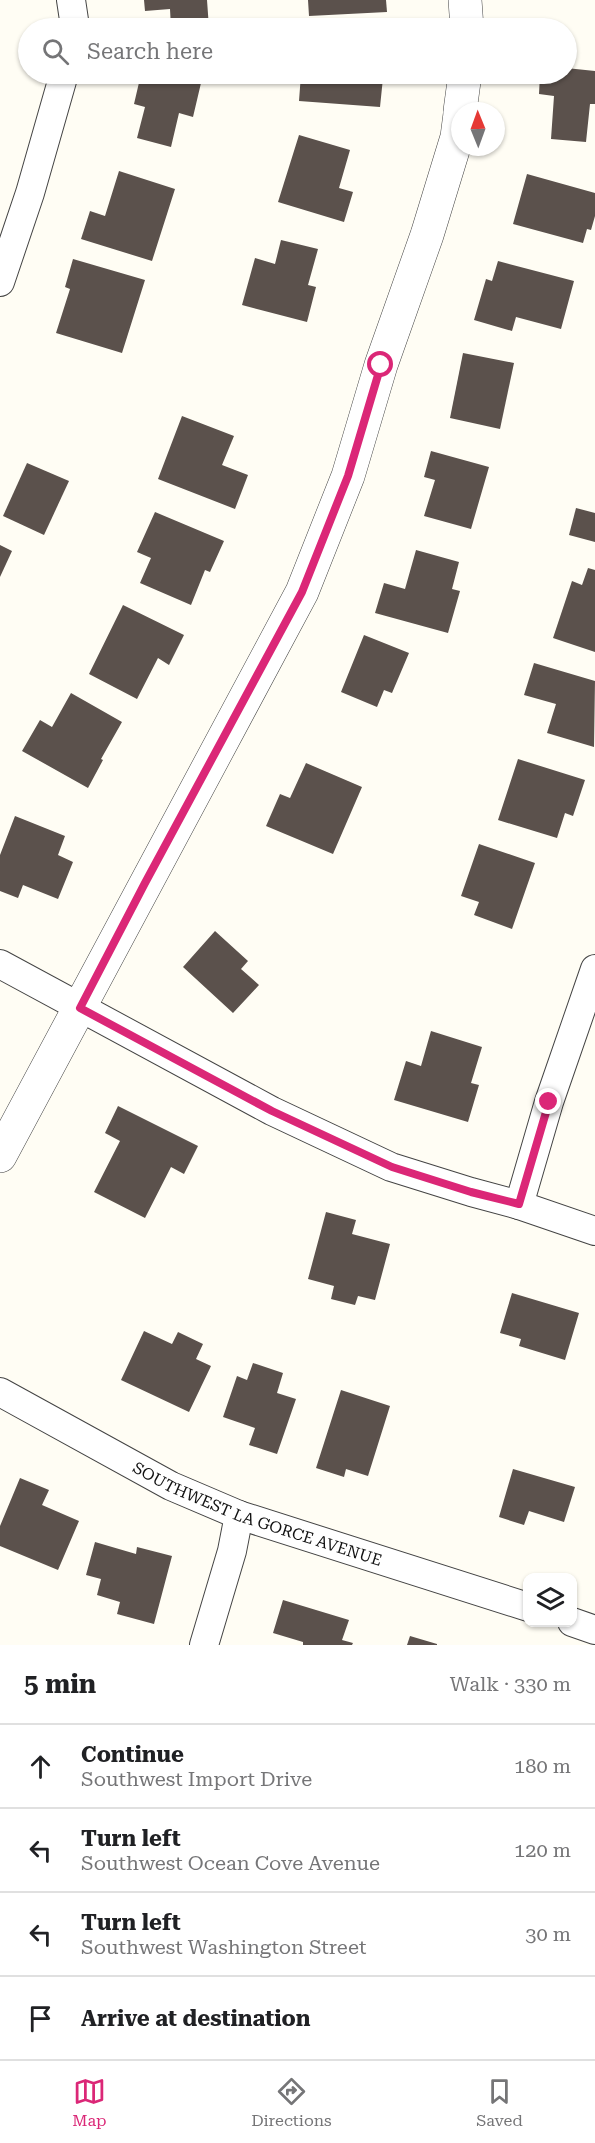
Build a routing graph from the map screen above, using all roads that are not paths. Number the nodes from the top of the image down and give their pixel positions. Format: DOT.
graph roads {
  1 [pos="71,0"];
  2 [pos="465,0"];
  3 [pos="74,18"];
  4 [pos="466,18"];
  5 [pos="61,84"];
  6 [pos="464,84"];
  7 [pos="461,102"];
  8 [pos="451,156"];
  9 [pos="0,282"];
  10 [pos="0,964"];
  11 [pos="595,969"];
  12 [pos="80,1008"];
  13 [pos="0,1155"];
  14 [pos="519,1204"];
  15 [pos="595,1232"];
  16 [pos="0,1392"];
  17 [pos="239,1515"];
  18 [pos="523,1605"];
  19 [pos="577,1625"];
  20 [pos="595,1630"];
  21 [pos="204,1645"];
  1 -- 3 [label="street"];
  2 -- 4 [label="street"];
  5 -- 9 [label="street"];
  6 -- 7 [label="street"];
  8 -- 12 [label="street"];
  10 -- 12 [label="street"];
  11 -- 14 [label="street"];
  12 -- 13 [label="street"];
  12 -- 14 [label="street"];
  14 -- 15 [label="street"];
  16 -- 17 [label="street, SOUTHWEST LA GORCE AVENUE"];
  17 -- 18 [label="street, SOUTHWEST LA GORCE AVENUE"];
  17 -- 21 [label="street"];
  19 -- 20 [label="street"];
}
